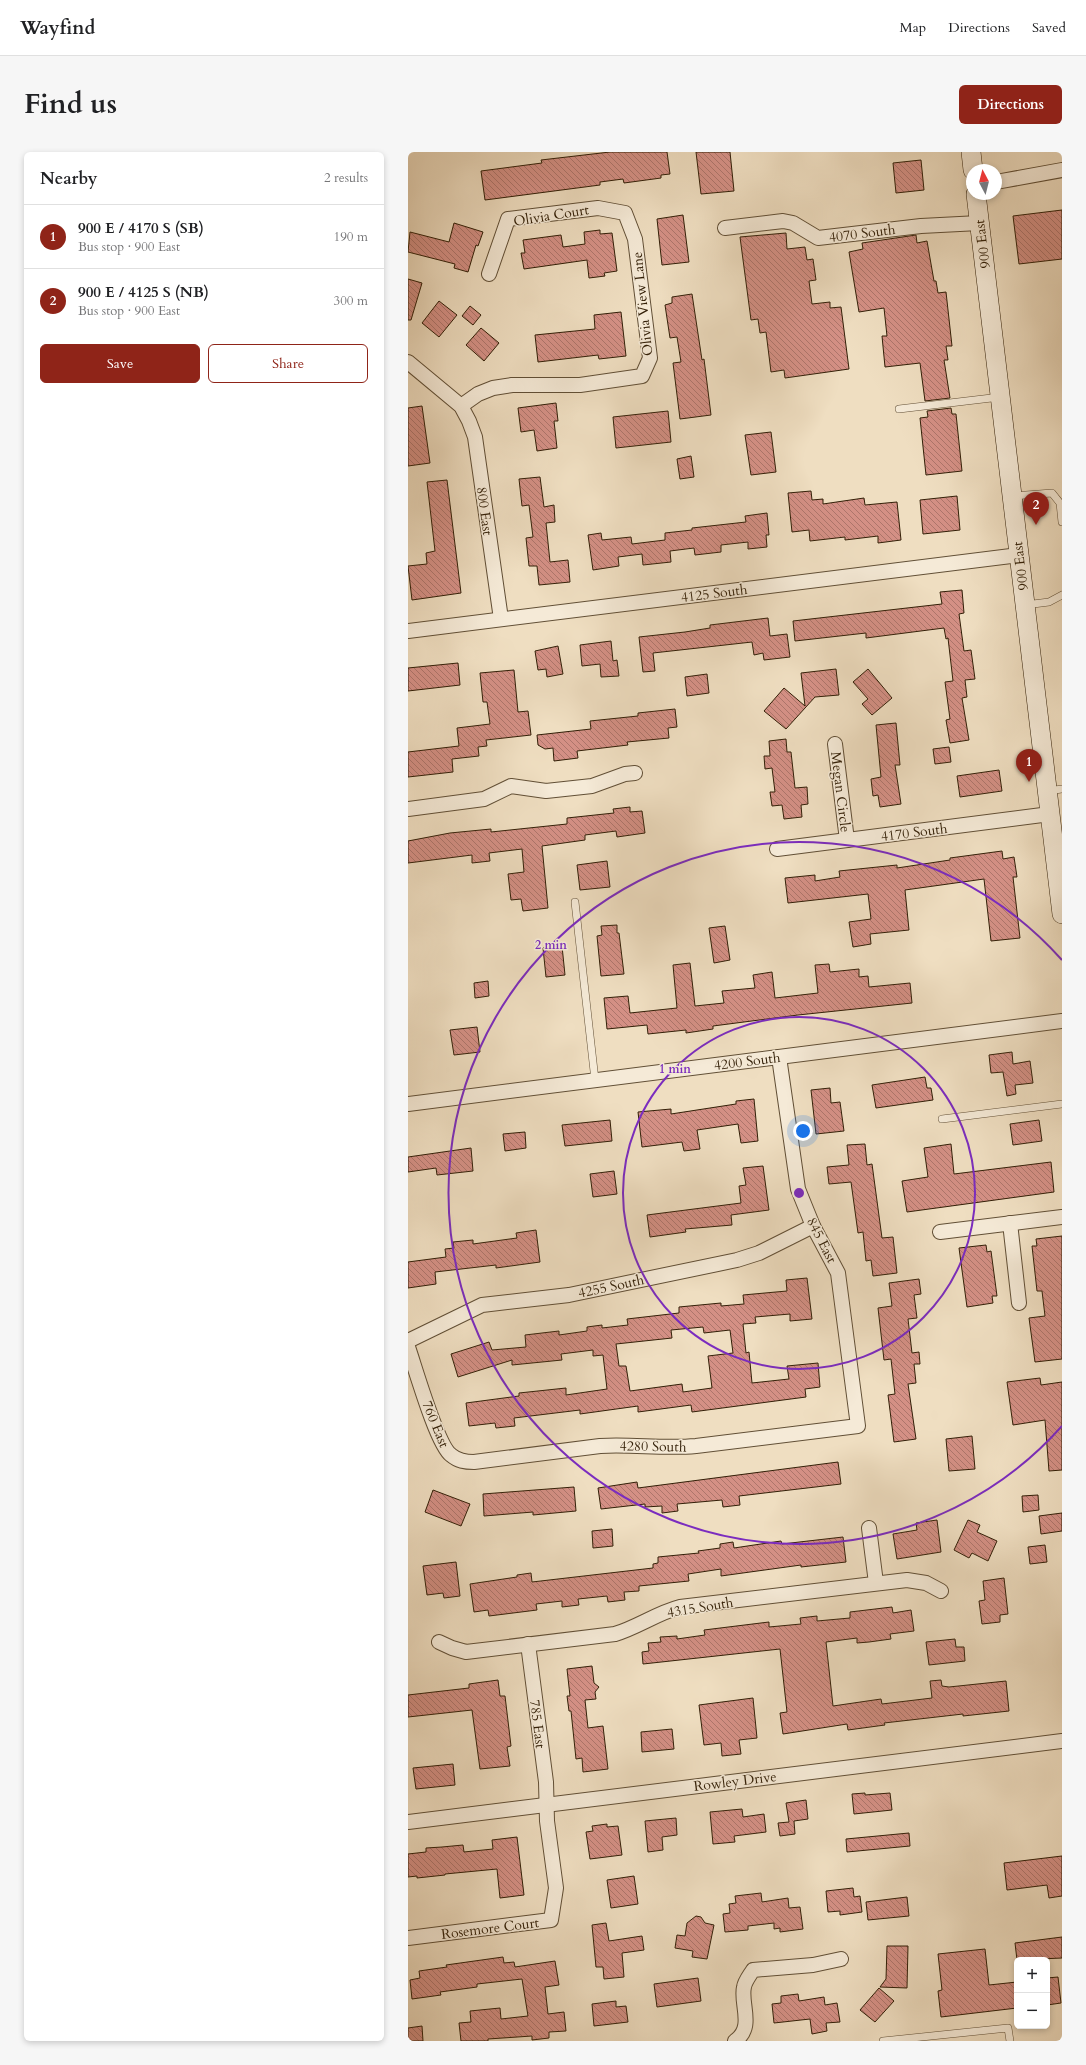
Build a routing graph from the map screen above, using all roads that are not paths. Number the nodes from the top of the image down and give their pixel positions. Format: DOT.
graph roads {
  1 [pos="971,152"];
  2 [pos="972,164"];
  3 [pos="1062,170"];
  4 [pos="1002,181"];
  5 [pos="977,200"];
  6 [pos="625,212"];
  7 [pos="979,223"];
  8 [pos="725,228"];
  9 [pos="489,274"];
  10 [pos="408,362"];
  11 [pos="1000,397"];
  12 [pos="461,406"];
  13 [pos="899,409"];
  14 [pos="1012,496"];
  15 [pos="1062,522"];
  16 [pos="1019,555"];
  17 [pos="1062,595"];
  18 [pos="1025,605"];
  19 [pos="501,619"];
  20 [pos="408,631"];
  21 [pos="835,744"];
  22 [pos="635,773"];
  23 [pos="1054,790"];
  24 [pos="408,809"];
  25 [pos="1050,814"];
  26 [pos="847,840"];
  27 [pos="777,849"];
  28 [pos="574,902"];
  29 [pos="1062,914"];
  30 [pos="1062,1021"];
  31 [pos="779,1057"];
  32 [pos="595,1080"];
  33 [pos="408,1104"];
  34 [pos="1062,1104"];
  35 [pos="942,1119"];
  36 [pos="1062,1217"];
  37 [pos="1010,1223"];
  38 [pos="813,1226"];
  39 [pos="940,1232"];
  40 [pos="1019,1302"];
  41 [pos="408,1341"];
  42 [pos="408,1347"];
  43 [pos="858,1426"];
  44 [pos="450,1455"];
  45 [pos="869,1528"];
  46 [pos="876,1583"];
  47 [pos="941,1591"];
  48 [pos="439,1642"];
  49 [pos="528,1644"];
  50 [pos="1062,1741"];
  51 [pos="547,1805"];
  52 [pos="408,1822"];
  53 [pos="408,1938"];
  54 [pos="842,1959"];
  55 [pos="737,2040"];
  56 [pos="883,2041"];
  57 [pos="1010,2041"];
  1 -- 2 [label="main road"];
  3 -- 4 [label="street"];
  5 -- 7 [label="main road, 900 East"];
  6 -- 9 [label="street, Olivia Court"];
  6 -- 12 [label="street, Olivia View Lane"];
  7 -- 8 [label="street, 4070 South"];
  7 -- 11 [label="main road, 900 East"];
  10 -- 12 [label="street"];
  11 -- 13 [label="lane"];
  11 -- 14 [label="main road, 900 East"];
  12 -- 19 [label="street, 800 East"];
  14 -- 15 [label="lane"];
  14 -- 16 [label="main road, 900 East"];
  16 -- 18 [label="main road, 900 East"];
  16 -- 19 [label="street, 4125 South"];
  17 -- 18 [label="lane"];
  18 -- 23 [label="main road, 900 East"];
  19 -- 20 [label="street, 4125 South"];
  21 -- 26 [label="street, Megan Circle"];
  22 -- 24 [label="street"];
  23 -- 25 [label="main road, 900 East"];
  25 -- 26 [label="street, 4170 South"];
  25 -- 29 [label="main road, 900 East"];
  26 -- 27 [label="street, 4170 South"];
  28 -- 32 [label="lane"];
  30 -- 31 [label="street, 4200 South"];
  31 -- 32 [label="street, 4200 South"];
  31 -- 38 [label="street, 845 East"];
  32 -- 33 [label="street, 4200 South"];
  34 -- 35 [label="lane"];
  36 -- 37 [label="street"];
  37 -- 39 [label="street"];
  37 -- 40 [label="street"];
  38 -- 41 [label="street, 4255 South"];
  38 -- 43 [label="street, 845 East"];
  42 -- 44 [label="street, 760 East"];
  43 -- 44 [label="street, 4280 South"];
  45 -- 46 [label="street"];
  46 -- 47 [label="street, 4315 South"];
  46 -- 49 [label="street, 4315 South"];
  48 -- 49 [label="street, 4315 South"];
  49 -- 51 [label="street, 785 East"];
  50 -- 51 [label="street, Rowley Drive"];
  51 -- 52 [label="street, Rowley Drive"];
  51 -- 53 [label="street, Rosemore Court"];
  54 -- 55 [label="street"];
  56 -- 57 [label="lane"];
}
